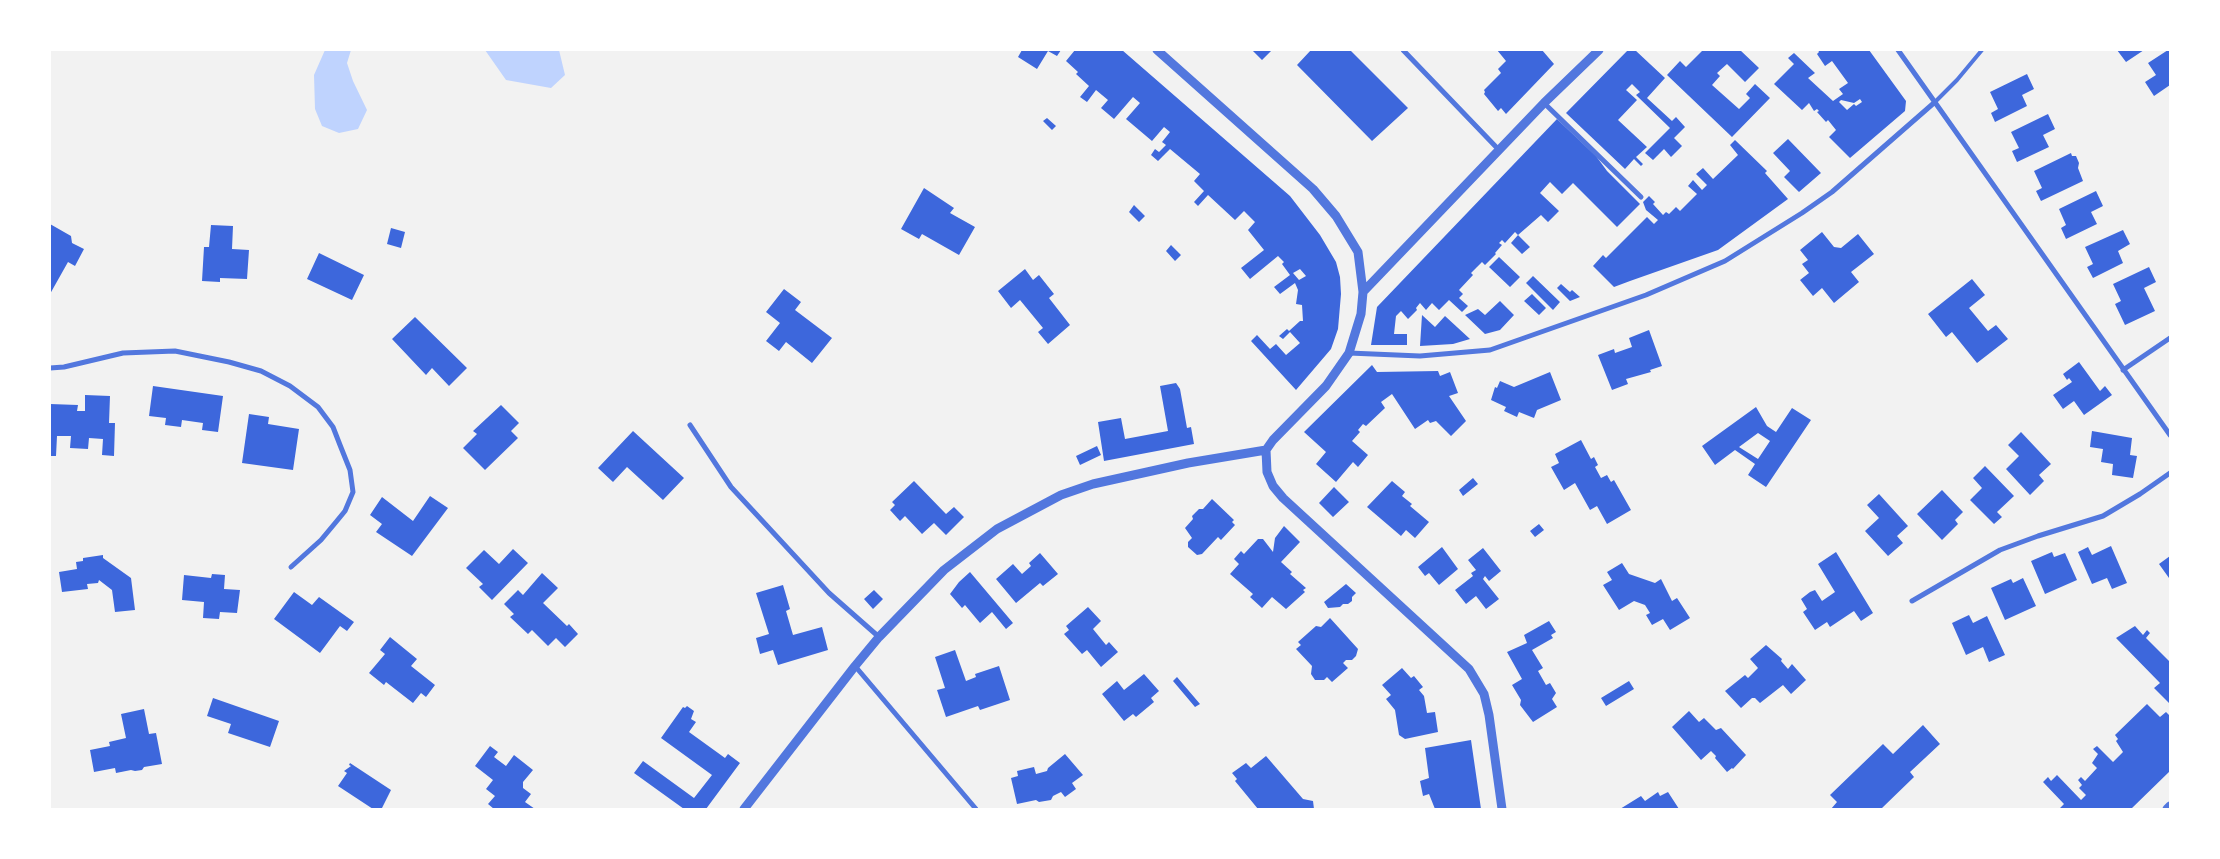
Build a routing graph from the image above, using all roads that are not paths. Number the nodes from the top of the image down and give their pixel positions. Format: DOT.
graph roads {
  1 [pos="1157,50"];
  2 [pos="1403,50"];
  3 [pos="1599,50"];
  4 [pos="1898,50"];
  5 [pos="1982,50"];
  6 [pos="1935,102"];
  7 [pos="1544,103"];
  8 [pos="1499,150"];
  9 [pos="1641,198"];
  10 [pos="1363,292"];
  11 [pos="2170,338"];
  12 [pos="1349,353"];
  13 [pos="50,368"];
  14 [pos="2123,370"];
  15 [pos="690,425"];
  16 [pos="2170,435"];
  17 [pos="1266,450"];
  18 [pos="2170,473"];
  19 [pos="290,567"];
  20 [pos="1912,601"];
  21 [pos="879,637"];
  22 [pos="855,666"];
  23 [pos="2170,806"];
  24 [pos="744,809"];
  25 [pos="976,809"];
  26 [pos="1502,809"];
  27 [pos="2167,809"];
  1 -- 10 [label="street"];
  2 -- 8 [label="street"];
  3 -- 7 [label="street"];
  4 -- 6 [label="street"];
  5 -- 6 [label="lane"];
  6 -- 12 [label="street"];
  6 -- 14 [label="street"];
  7 -- 8 [label="street"];
  7 -- 9 [label="street"];
  8 -- 10 [label="street"];
  10 -- 12 [label="street"];
  11 -- 14 [label="street"];
  12 -- 17 [label="street"];
  13 -- 19 [label="street"];
  14 -- 16 [label="street"];
  15 -- 21 [label="street"];
  17 -- 21 [label="street"];
  17 -- 26 [label="street"];
  18 -- 20 [label="street"];
  21 -- 22 [label="street"];
  22 -- 24 [label="street"];
  22 -- 25 [label="street"];
  23 -- 27 [label="street"];
}
